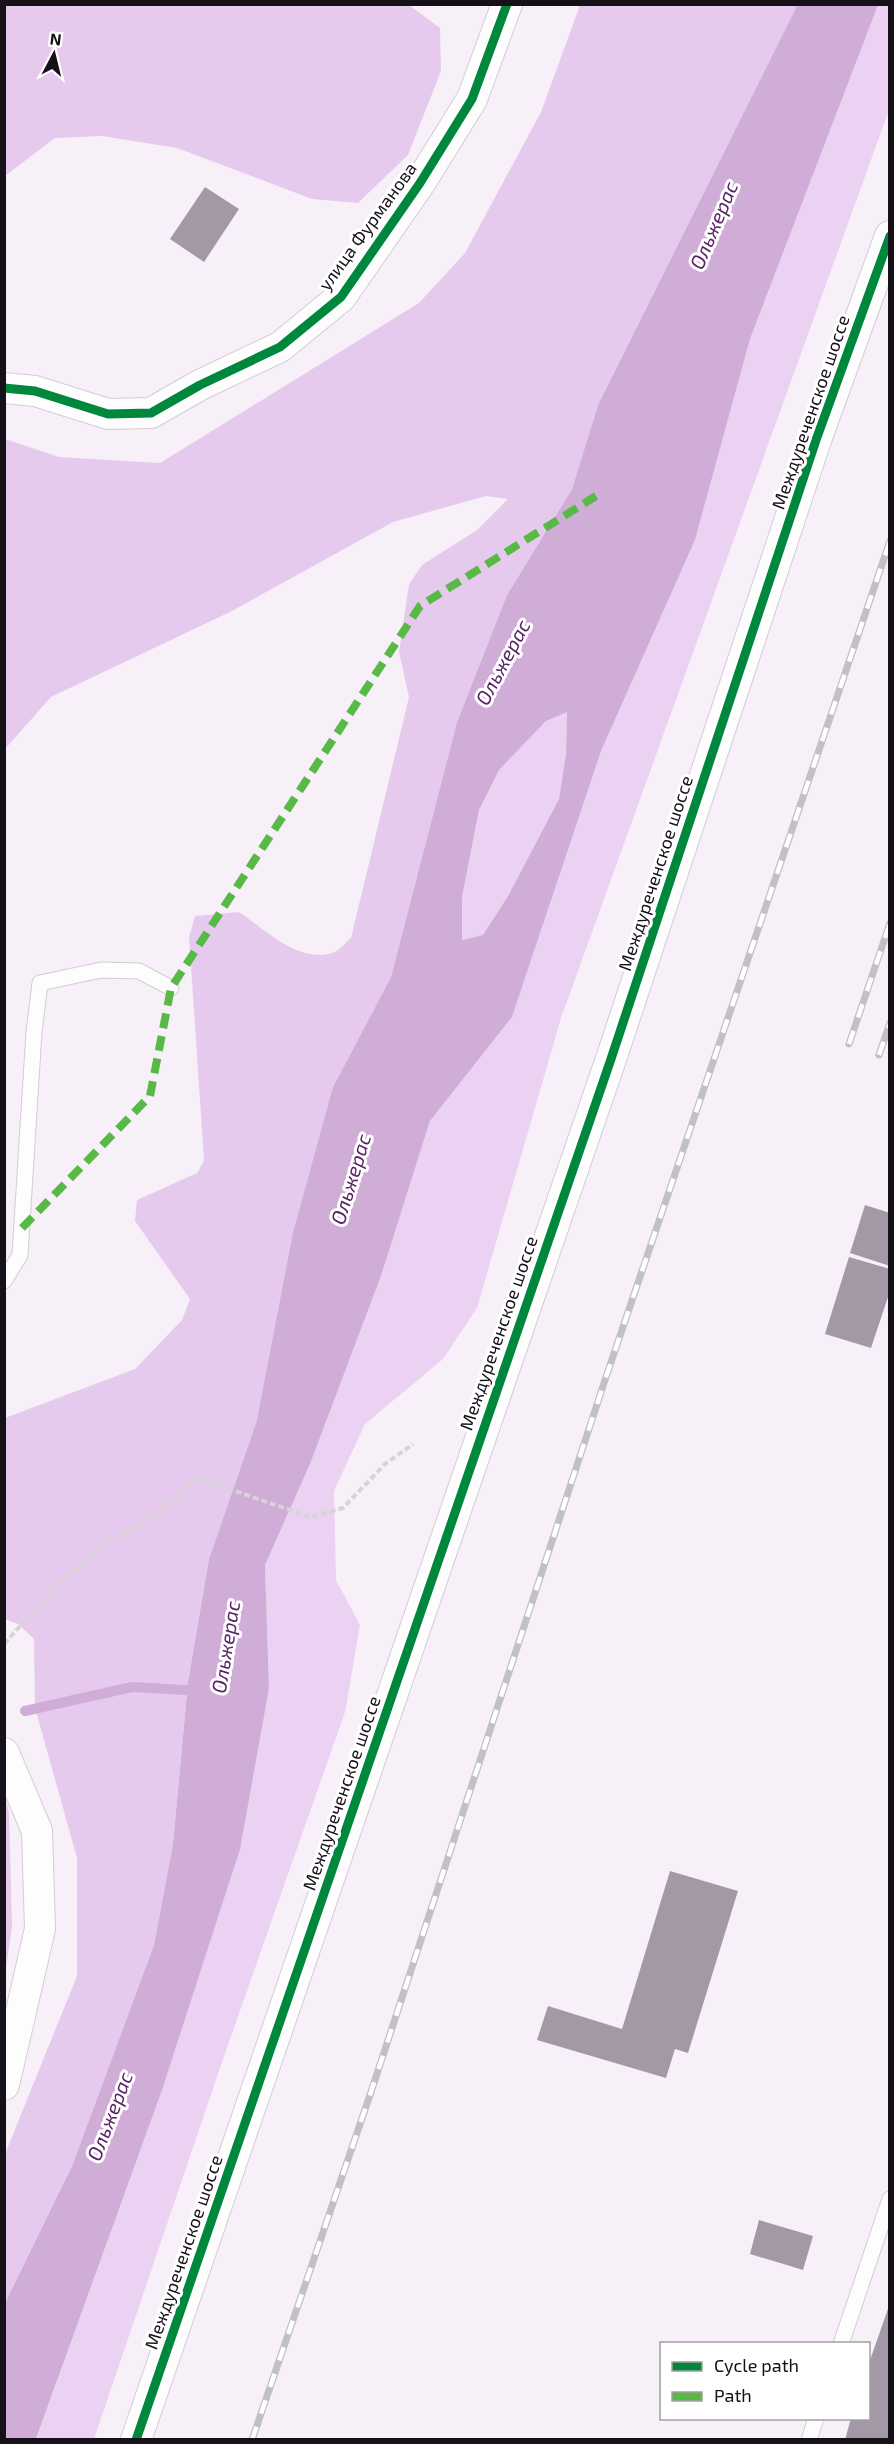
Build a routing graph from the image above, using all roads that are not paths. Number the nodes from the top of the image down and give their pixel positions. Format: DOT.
graph roads {
  1 [pos="507,4"];
  2 [pos="890,236"];
  3 [pos="4,388"];
  4 [pos="171,988"];
  5 [pos="4,1281"];
  6 [pos="4,1753"];
  7 [pos="4,2085"];
  8 [pos="890,2199"];
  9 [pos="841,2342"];
  10 [pos="815,2420"];
  11 [pos="136,2439"];
  12 [pos="809,2439"];
  1 -- 3 [label="street, улица Фурманова"];
  2 -- 11 [label="street, Междуреченское шоссе"];
  4 -- 5 [label="lane"];
  6 -- 7 [label="street"];
  8 -- 9 [label="lane"];
  10 -- 12 [label="lane"];
}
